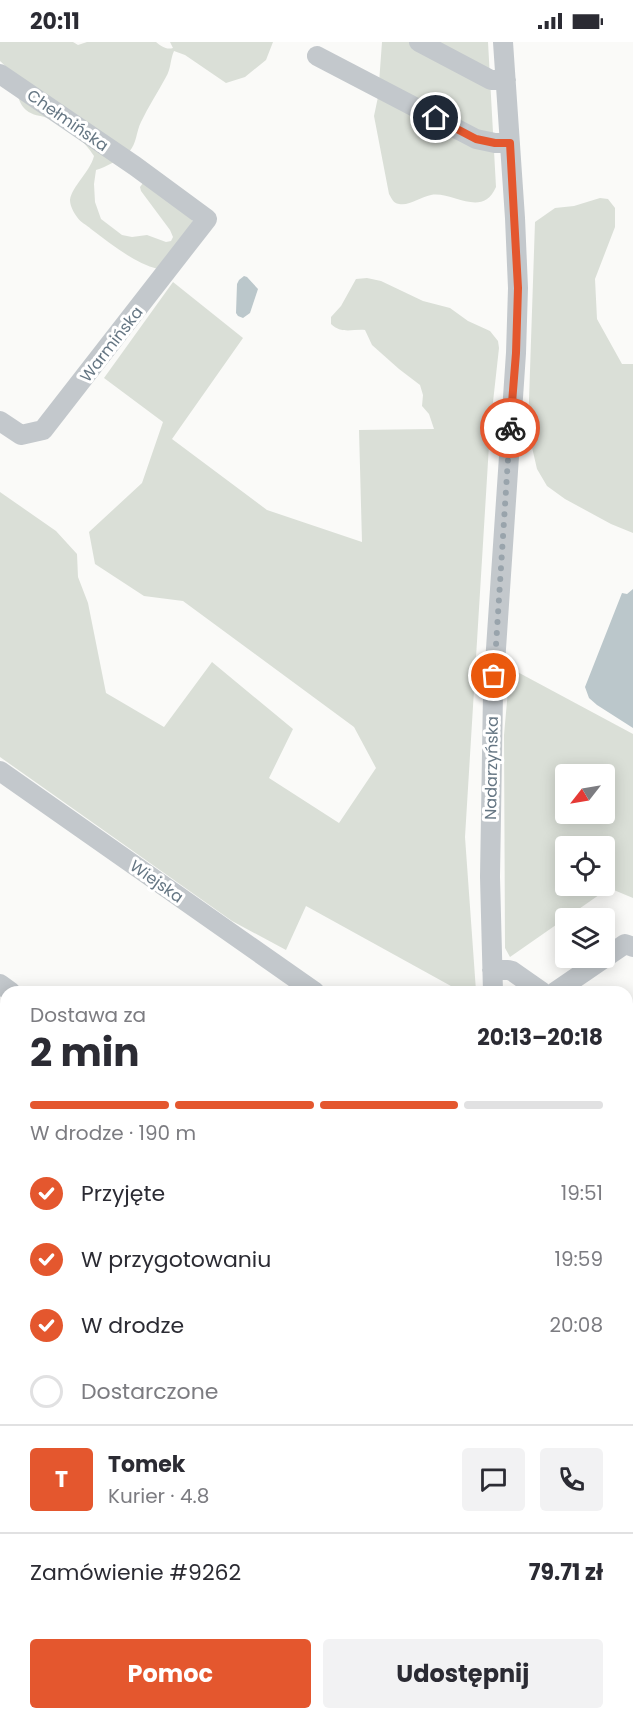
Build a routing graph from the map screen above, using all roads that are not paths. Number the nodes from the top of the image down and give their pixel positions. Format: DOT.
graph roads {
  1 [pos="419,42"];
  2 [pos="503,42"];
  3 [pos="317,56"];
  4 [pos="0,74"];
  5 [pos="506,80"];
  6 [pos="510,143"];
  7 [pos="207,219"];
  8 [pos="0,421"];
  9 [pos="0,771"];
  10 [pos="633,947"];
  11 [pos="492,970"];
  12 [pos="307,986"];
  13 [pos="493,986"];
  14 [pos="533,986"];
  15 [pos="564,986"];
  1 -- 5 [label="street"];
  2 -- 5 [label="street, Nadarzyńska"];
  3 -- 6 [label="street"];
  4 -- 7 [label="street, Chełmińska"];
  5 -- 6 [label="street, Nadarzyńska"];
  6 -- 11 [label="street, Nadarzyńska"];
  7 -- 8 [label="street, Warmińska"];
  9 -- 12 [label="street, Wiejska"];
  10 -- 15 [label="street"];
  11 -- 13 [label="street, Nadarzyńska"];
  11 -- 14 [label="street"];
}
